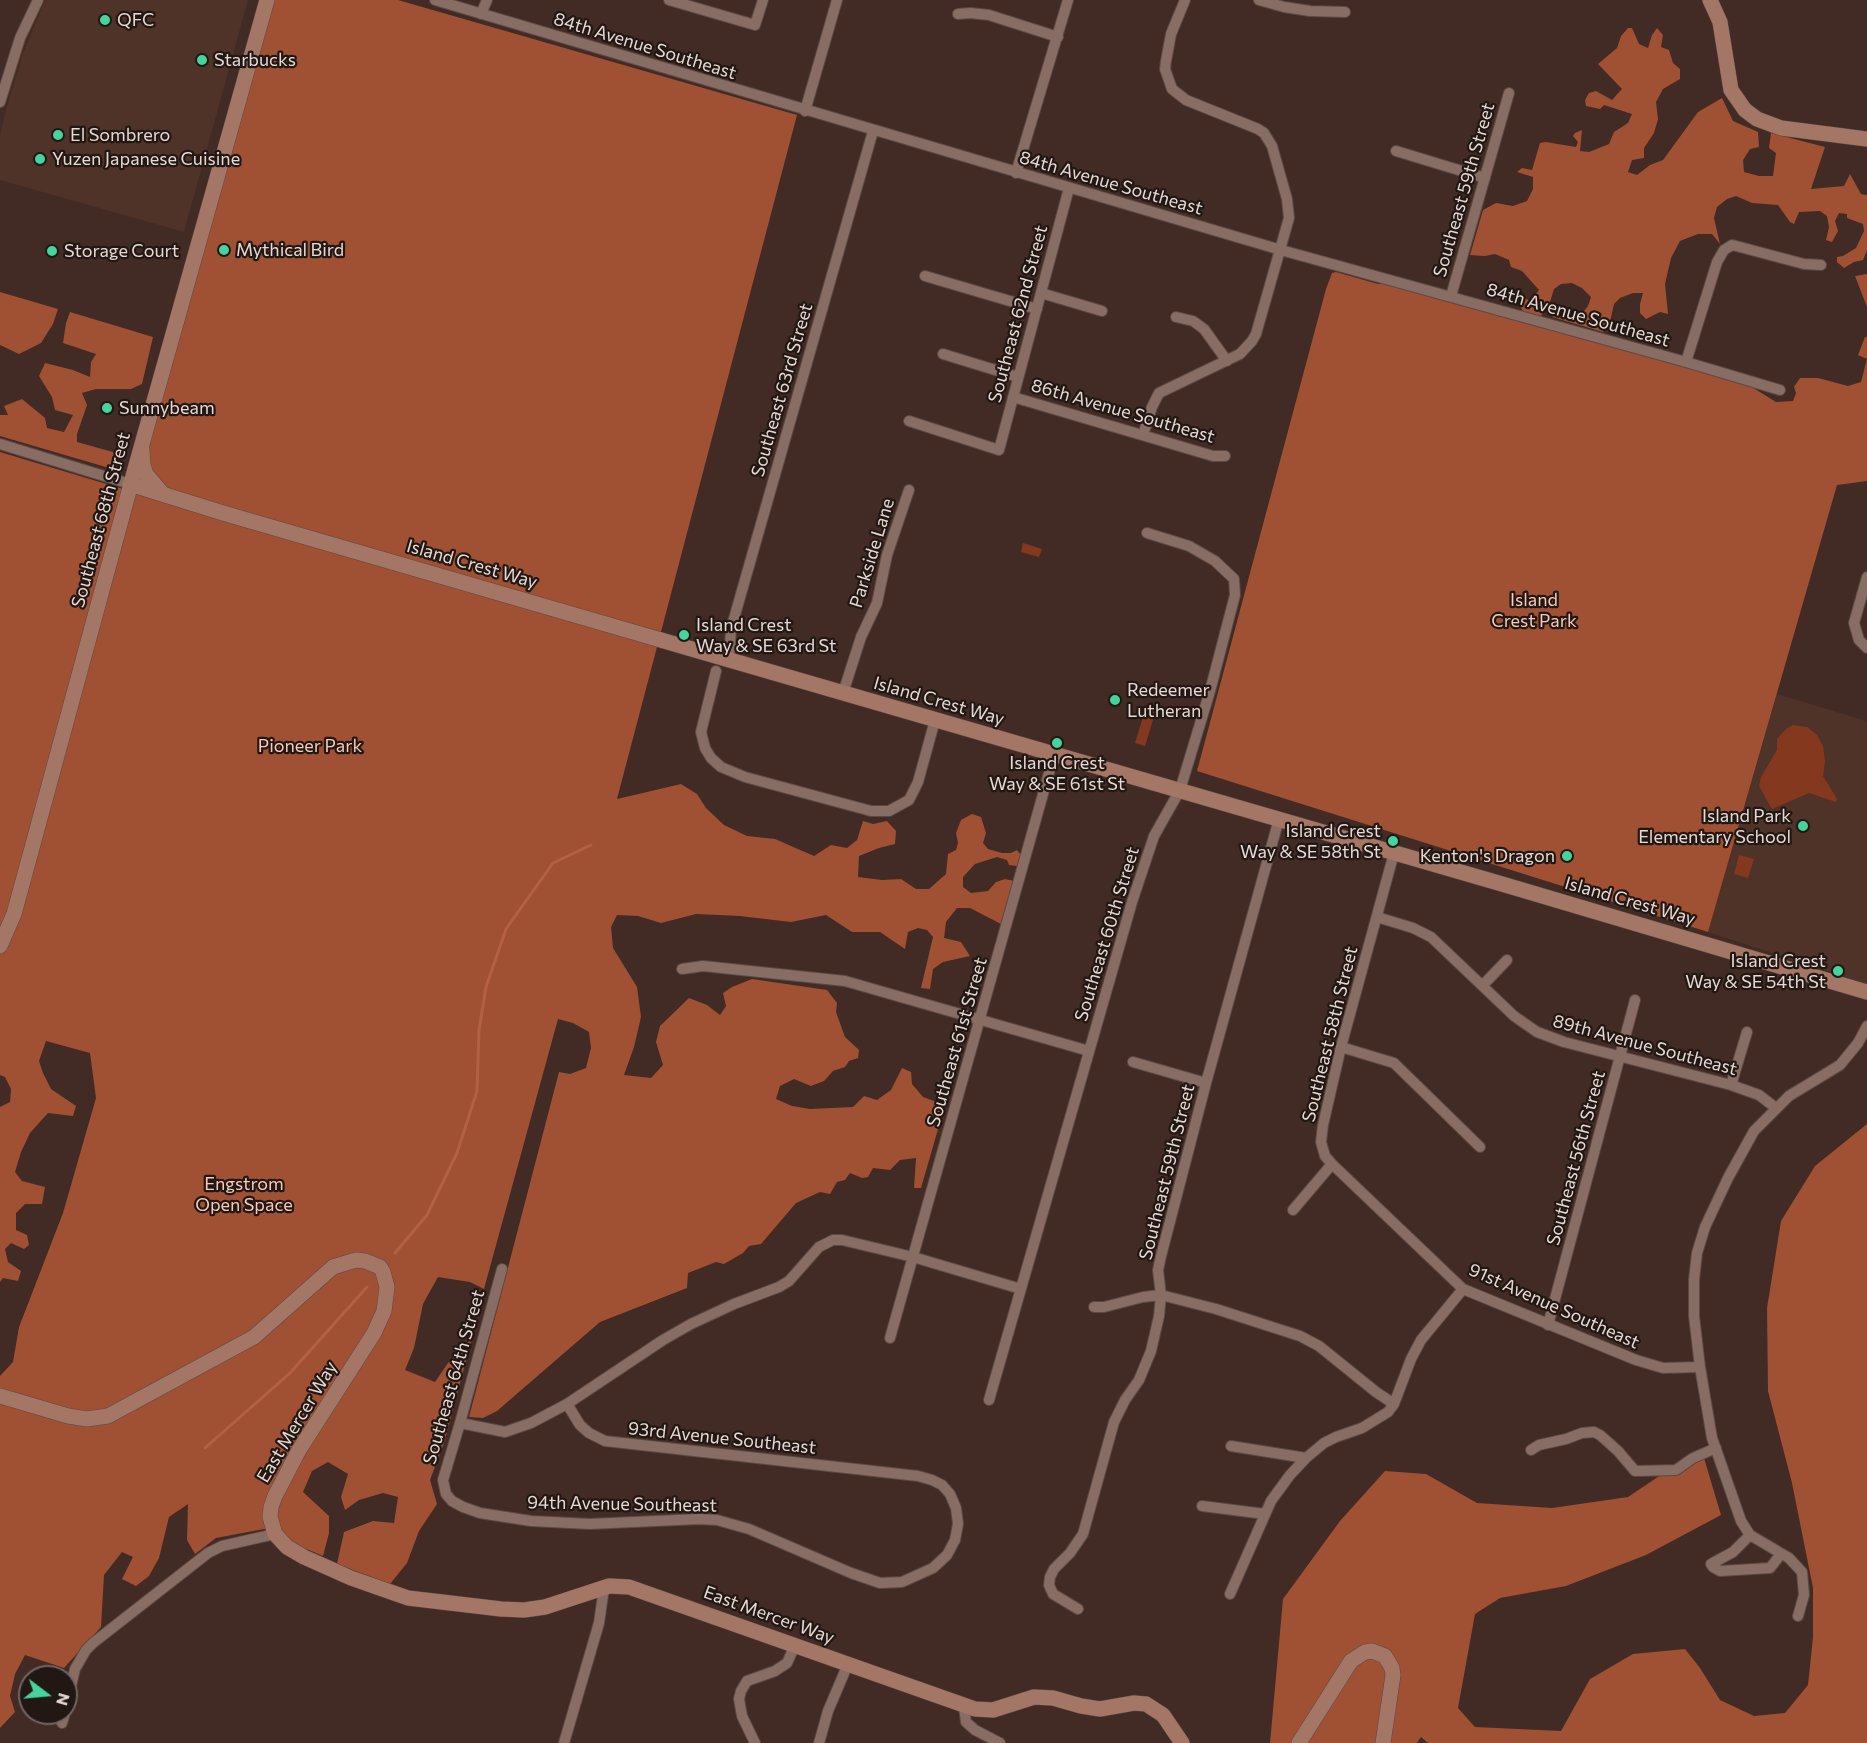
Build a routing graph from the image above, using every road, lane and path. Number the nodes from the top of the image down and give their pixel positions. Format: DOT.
graph roads {
  1 [pos="38,0"];
  2 [pos="267,0"];
  3 [pos="435,0"];
  4 [pos="487,0"];
  5 [pos="669,0"];
  6 [pos="763,0"];
  7 [pos="837,0"];
  8 [pos="1068,0"];
  9 [pos="1185,0"];
  10 [pos="1259,0"];
  11 [pos="1710,0"];
  12 [pos="1345,12"];
  13 [pos="481,14"];
  14 [pos="958,14"];
  15 [pos="1058,37"];
  16 [pos="1509,93"];
  17 [pos="0,102"];
  18 [pos="805,111"];
  19 [pos="873,131"];
  20 [pos="1867,139"];
  21 [pos="1396,151"];
  22 [pos="1016,173"];
  23 [pos="1485,178"];
  24 [pos="1069,188"];
  25 [pos="1281,250"];
  26 [pos="1821,265"];
  27 [pos="925,276"];
  28 [pos="1041,292"];
  29 [pos="1451,296"];
  30 [pos="1037,309"];
  31 [pos="1102,310"];
  32 [pos="1176,317"];
  33 [pos="943,354"];
  34 [pos="1227,361"];
  35 [pos="1686,362"];
  36 [pos="1018,377"];
  37 [pos="1780,390"];
  38 [pos="1013,397"];
  39 [pos="909,421"];
  40 [pos="1143,435"];
  41 [pos="143,438"];
  42 [pos="0,444"];
  43 [pos="1225,456"];
  44 [pos="130,484"];
  45 [pos="909,490"];
  46 [pos="163,494"];
  47 [pos="1147,533"];
  48 [pos="1867,577"];
  49 [pos="1867,648"];
  50 [pos="729,660"];
  51 [pos="716,671"];
  52 [pos="843,693"];
  53 [pos="935,720"];
  54 [pos="1054,755"];
  55 [pos="1180,790"];
  56 [pos="1279,819"];
  57 [pos="1394,853"];
  58 [pos="1377,917"];
  59 [pos="0,946"];
  60 [pos="1507,960"];
  61 [pos="682,969"];
  62 [pos="1483,985"];
  63 [pos="1867,992"];
  64 [pos="1635,1000"];
  65 [pos="981,1019"];
  66 [pos="1867,1026"];
  67 [pos="1747,1032"];
  68 [pos="1341,1047"];
  69 [pos="1089,1051"];
  70 [pos="1620,1056"];
  71 [pos="1133,1062"];
  72 [pos="1206,1083"];
  73 [pos="1731,1085"];
  74 [pos="1776,1108"];
  75 [pos="1480,1147"];
  76 [pos="1332,1164"];
  77 [pos="1293,1210"];
  78 [pos="913,1257"];
  79 [pos="501,1269"];
  80 [pos="1021,1289"];
  81 [pos="1463,1289"];
  82 [pos="1161,1295"];
  83 [pos="1094,1307"];
  84 [pos="1548,1325"];
  85 [pos="890,1338"];
  86 [pos="1700,1367"];
  87 [pos="0,1396"];
  88 [pos="989,1400"];
  89 [pos="567,1404"];
  90 [pos="1394,1404"];
  91 [pos="460,1423"];
  92 [pos="1231,1446"];
  93 [pos="1716,1448"];
  94 [pos="1531,1450"];
  95 [pos="1306,1458"];
  96 [pos="446,1494"];
  97 [pos="1202,1506"];
  98 [pos="1265,1514"];
  99 [pos="275,1534"];
  100 [pos="1750,1535"];
  101 [pos="956,1540"];
  102 [pos="1781,1554"];
  103 [pos="604,1588"];
  104 [pos="1230,1594"];
  105 [pos="1078,1609"];
  106 [pos="1798,1616"];
  107 [pos="795,1645"];
  108 [pos="848,1664"];
  109 [pos="77,1665"];
  110 [pos="964,1707"];
  111 [pos="996,1742"];
  112 [pos="564,1743"];
  113 [pos="755,1743"];
  114 [pos="819,1743"];
  115 [pos="1182,1743"];
  116 [pos="1299,1743"];
  117 [pos="1383,1743"];
  1 -- 17 [label="street"];
  2 -- 41 [label="street, Southeast 68th Street"];
  3 -- 13 [label="street, 84th Avenue Southeast"];
  4 -- 13 [label="street"];
  5 -- 6 [label="street"];
  7 -- 18 [label="street"];
  8 -- 15 [label="street"];
  9 -- 25 [label="street"];
  10 -- 12 [label="street"];
  11 -- 20 [label="street"];
  13 -- 18 [label="street, 84th Avenue Southeast"];
  14 -- 15 [label="street"];
  15 -- 22 [label="street"];
  16 -- 23 [label="street, Southeast 59th Street"];
  18 -- 19 [label="street, 84th Avenue Southeast"];
  19 -- 22 [label="street, 84th Avenue Southeast"];
  19 -- 50 [label="street, Southeast 63rd Street"];
  21 -- 23 [label="street"];
  22 -- 24 [label="street, 84th Avenue Southeast"];
  23 -- 29 [label="street, Southeast 59th Street"];
  24 -- 25 [label="street, 84th Avenue Southeast"];
  24 -- 28 [label="street, Southeast 62nd Street"];
  25 -- 29 [label="street, 84th Avenue Southeast"];
  25 -- 34 [label="street"];
  26 -- 35 [label="street"];
  27 -- 30 [label="street"];
  28 -- 30 [label="street, Southeast 62nd Street"];
  28 -- 31 [label="street"];
  29 -- 35 [label="street, 84th Avenue Southeast"];
  30 -- 36 [label="street, Southeast 62nd Street"];
  32 -- 34 [label="street"];
  33 -- 36 [label="street"];
  34 -- 40 [label="street"];
  35 -- 37 [label="street, 84th Avenue Southeast"];
  36 -- 38 [label="street, Southeast 62nd Street"];
  38 -- 39 [label="street, Southeast 62nd Street"];
  38 -- 40 [label="street, 86th Avenue Southeast"];
  40 -- 43 [label="street, 86th Avenue Southeast"];
  41 -- 44 [label="street, Southeast 68th Street"];
  41 -- 46 [label="street"];
  42 -- 44 [label="street, Island Crest Way"];
  44 -- 46 [label="street, Island Crest Way"];
  44 -- 59 [label="street, Southeast 68th Street"];
  45 -- 52 [label="street, Parkside Lane"];
  46 -- 50 [label="street, Island Crest Way"];
  47 -- 55 [label="street, Southeast 60th Street"];
  48 -- 49 [label="street"];
  50 -- 52 [label="street, Island Crest Way"];
  51 -- 53 [label="street"];
  52 -- 53 [label="street, Island Crest Way"];
  53 -- 54 [label="street, Island Crest Way"];
  54 -- 55 [label="street, Island Crest Way"];
  54 -- 65 [label="street, Southeast 61st Street"];
  55 -- 56 [label="street, Island Crest Way"];
  55 -- 69 [label="street, Southeast 60th Street"];
  56 -- 57 [label="street, Island Crest Way"];
  56 -- 72 [label="street, Southeast 59th Street"];
  57 -- 58 [label="street, Southeast 58th Street"];
  57 -- 63 [label="street, Island Crest Way"];
  58 -- 62 [label="street, 89th Avenue Southeast"];
  58 -- 68 [label="street, Southeast 58th Street"];
  60 -- 62 [label="street"];
  61 -- 65 [label="street"];
  62 -- 70 [label="street, 89th Avenue Southeast"];
  64 -- 70 [label="street, Southeast 56th Street"];
  65 -- 69 [label="street"];
  65 -- 78 [label="street, Southeast 61st Street"];
  66 -- 74 [label="street"];
  67 -- 73 [label="street"];
  68 -- 75 [label="street"];
  68 -- 76 [label="street, Southeast 58th Street"];
  69 -- 80 [label="street, Southeast 60th Street"];
  70 -- 73 [label="street, 89th Avenue Southeast"];
  70 -- 84 [label="street, Southeast 56th Street"];
  71 -- 72 [label="street"];
  72 -- 82 [label="street, Southeast 59th Street"];
  73 -- 74 [label="street, 89th Avenue Southeast"];
  74 -- 86 [label="street"];
  76 -- 77 [label="street"];
  76 -- 81 [label="street, 91st Avenue Southeast"];
  78 -- 80 [label="street"];
  78 -- 85 [label="street, Southeast 61st Street"];
  78 -- 89 [label="street"];
  79 -- 91 [label="street, Southeast 64th Street"];
  80 -- 88 [label="street, Southeast 60th Street"];
  81 -- 84 [label="street, 91st Avenue Southeast"];
  81 -- 90 [label="street"];
  82 -- 83 [label="street"];
  82 -- 90 [label="street"];
  82 -- 105 [label="street, Southeast 59th Street"];
  84 -- 86 [label="street, 91st Avenue Southeast"];
  86 -- 93 [label="street"];
  87 -- 99 [label="street, East Mercer Way"];
  89 -- 91 [label="street"];
  89 -- 101 [label="street, 93rd Avenue Southeast"];
  90 -- 95 [label="street"];
  91 -- 96 [label="street, Southeast 64th Street"];
  92 -- 95 [label="street"];
  93 -- 94 [label="street"];
  93 -- 100 [label="street"];
  95 -- 98 [label="street"];
  96 -- 101 [label="street, 94th Avenue Southeast"];
  97 -- 98 [label="street"];
  98 -- 104 [label="street"];
  99 -- 103 [label="street, East Mercer Way"];
  99 -- 109 [label="street"];
  100 -- 102 [label="street"];
  100 -- 102 [label="street"];
  102 -- 106 [label="street"];
  103 -- 107 [label="street, East Mercer Way"];
  103 -- 112 [label="street"];
  107 -- 108 [label="street, East Mercer Way"];
  107 -- 113 [label="street"];
  108 -- 110 [label="street, East Mercer Way"];
  108 -- 114 [label="street"];
  110 -- 111 [label="street"];
  110 -- 115 [label="street, East Mercer Way"];
  116 -- 117 [label="street"];
}
